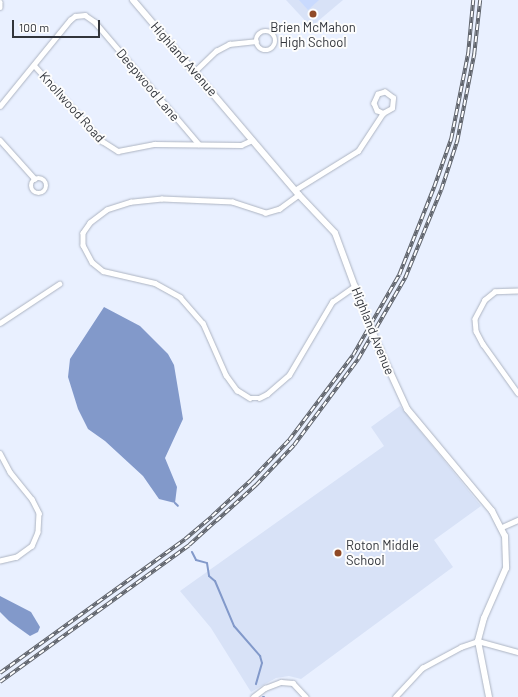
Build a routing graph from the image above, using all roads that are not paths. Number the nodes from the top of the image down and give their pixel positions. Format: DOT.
graph roads {
  1 [pos="133,0"];
  2 [pos="0,2"];
  3 [pos="0,7"];
  4 [pos="256,40"];
  5 [pos="34,65"];
  6 [pos="195,71"];
  7 [pos="0,106"];
  8 [pos="383,113"];
  9 [pos="0,140"];
  10 [pos="252,140"];
  11 [pos="199,144"];
  12 [pos="35,179"];
  13 [pos="297,192"];
  14 [pos="60,284"];
  15 [pos="355,286"];
  16 [pos="518,291"];
  17 [pos="0,323"];
  18 [pos="518,393"];
  19 [pos="0,454"];
  20 [pos="518,520"];
  21 [pos="502,527"];
  22 [pos="0,561"];
  23 [pos="478,641"];
  24 [pos="518,652"];
  25 [pos="253,697"];
  26 [pos="306,697"];
  27 [pos="396,697"];
  28 [pos="489,697"];
  1 -- 6 [label="street, Highland Avenue"];
  2 -- 3 [label="street"];
  4 -- 4 [label="street"];
  4 -- 6 [label="street"];
  5 -- 7 [label="street, Deepwood Lane"];
  5 -- 11 [label="street, Knollwood Road"];
  5 -- 11 [label="street, Deepwood Lane"];
  6 -- 10 [label="street, Highland Avenue"];
  8 -- 8 [label="street"];
  8 -- 13 [label="street"];
  9 -- 12 [label="street"];
  10 -- 11 [label="street, Knollwood Road"];
  10 -- 13 [label="street, Highland Avenue"];
  13 -- 15 [label="street, Highland Avenue"];
  13 -- 15 [label="street"];
  14 -- 17 [label="street"];
  15 -- 21 [label="street, Highland Avenue, bridge"];
  16 -- 18 [label="street"];
  19 -- 22 [label="street"];
  20 -- 21 [label="street"];
  21 -- 23 [label="street, Highland Avenue"];
  23 -- 24 [label="street"];
  23 -- 27 [label="street"];
  23 -- 28 [label="street, Highland Avenue"];
  25 -- 26 [label="street"];
}
